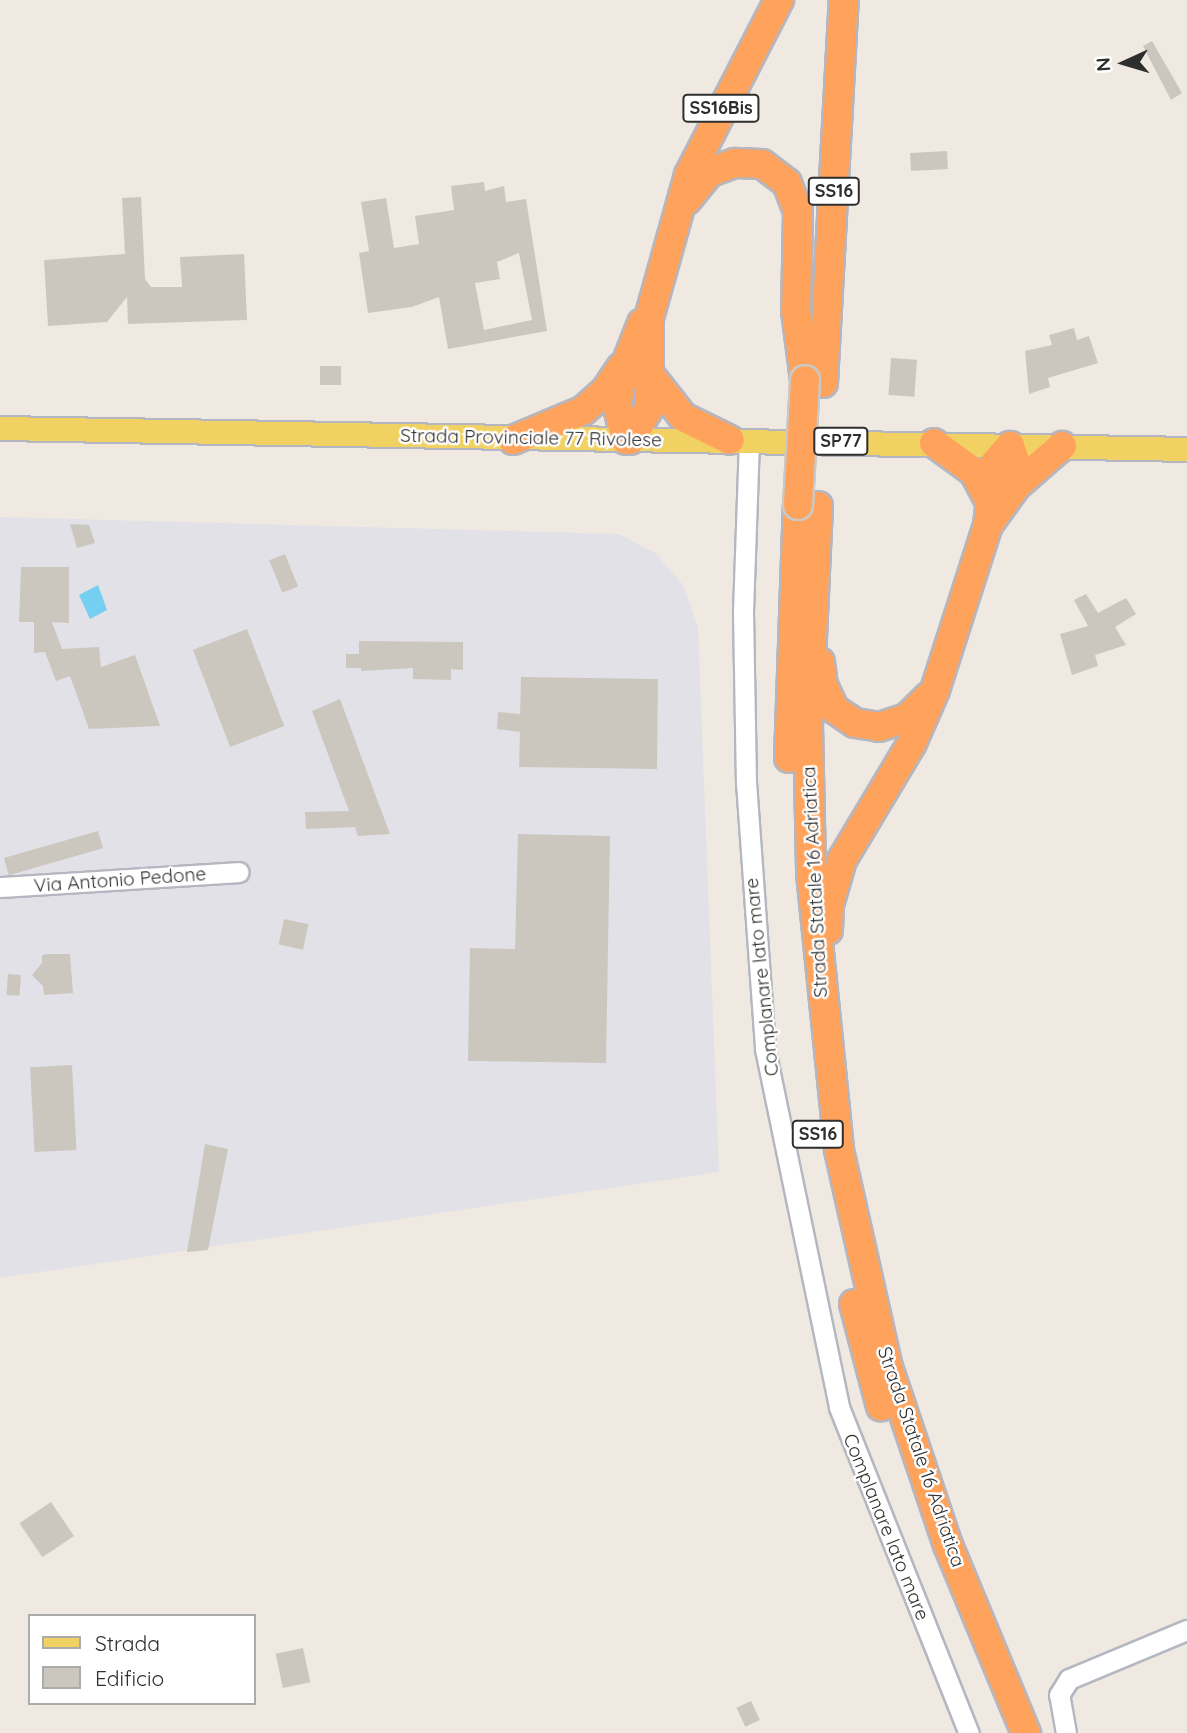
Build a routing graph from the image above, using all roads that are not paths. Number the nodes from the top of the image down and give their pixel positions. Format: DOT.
graph roads {
  1 [pos="779,0"];
  2 [pos="825,0"];
  3 [pos="844,0"];
  4 [pos="676,222"];
  5 [pos="656,292"];
  6 [pos="631,350"];
  7 [pos="650,376"];
  8 [pos="814,382"];
  9 [pos="0,428"];
  10 [pos="513,440"];
  11 [pos="628,440"];
  12 [pos="740,440"];
  13 [pos="934,443"];
  14 [pos="1010,446"];
  15 [pos="1062,446"];
  16 [pos="1187,449"];
  17 [pos="1016,486"];
  18 [pos="808,505"];
  19 [pos="988,512"];
  20 [pos="813,593"];
  21 [pos="935,690"];
  22 [pos="239,872"];
  23 [pos="0,887"];
  24 [pos="823,1023"];
  25 [pos="1187,1630"];
  26 [pos="970,1733"];
  27 [pos="1004,1733"];
  28 [pos="1026,1733"];
  29 [pos="1066,1733"];
  1 -- 4 [label="highway, SS16Bis"];
  2 -- 8 [label="highway, Strada Statale 16 Adriatica / SS16"];
  3 -- 8 [label="highway, Strada Statale 16 Adriatica / SS16"];
  4 -- 5 [label="highway"];
  4 -- 8 [label="highway"];
  5 -- 6 [label="highway"];
  5 -- 7 [label="highway"];
  6 -- 10 [label="highway"];
  6 -- 11 [label="highway"];
  7 -- 11 [label="highway"];
  7 -- 12 [label="highway"];
  8 -- 18 [label="highway, Strada Statale 16 Adriatica / SS16, bridge"];
  9 -- 10 [label="main road, Strada Provinciale 77 Rivolese / SP77"];
  10 -- 11 [label="main road, Strada Provinciale 77 Rivolese / SP77"];
  11 -- 12 [label="main road, Strada Provinciale 77 Rivolese / SP77"];
  12 -- 13 [label="main road, Strada Provinciale 77 Rivolese / SP77"];
  12 -- 26 [label="street, Complanare lato mare"];
  13 -- 14 [label="main road, Strada Provinciale 77 Rivolese / SP77"];
  13 -- 19 [label="highway"];
  14 -- 15 [label="main road, Strada Provinciale 77 Rivolese / SP77"];
  14 -- 17 [label="highway"];
  14 -- 19 [label="highway"];
  15 -- 16 [label="main road, SP77"];
  15 -- 17 [label="highway"];
  17 -- 19 [label="highway"];
  18 -- 20 [label="highway, Strada Statale 16 Adriatica / SS16"];
  18 -- 27 [label="highway, Strada Statale 16 Adriatica / SS16"];
  19 -- 21 [label="highway"];
  20 -- 21 [label="highway"];
  20 -- 24 [label="highway, Strada Statale 16 Adriatica / SS16"];
  21 -- 24 [label="highway"];
  22 -- 23 [label="street, Via Antonio Pedone"];
  24 -- 28 [label="highway, Strada Statale 16 Adriatica / SS16"];
  25 -- 29 [label="street"];
}
